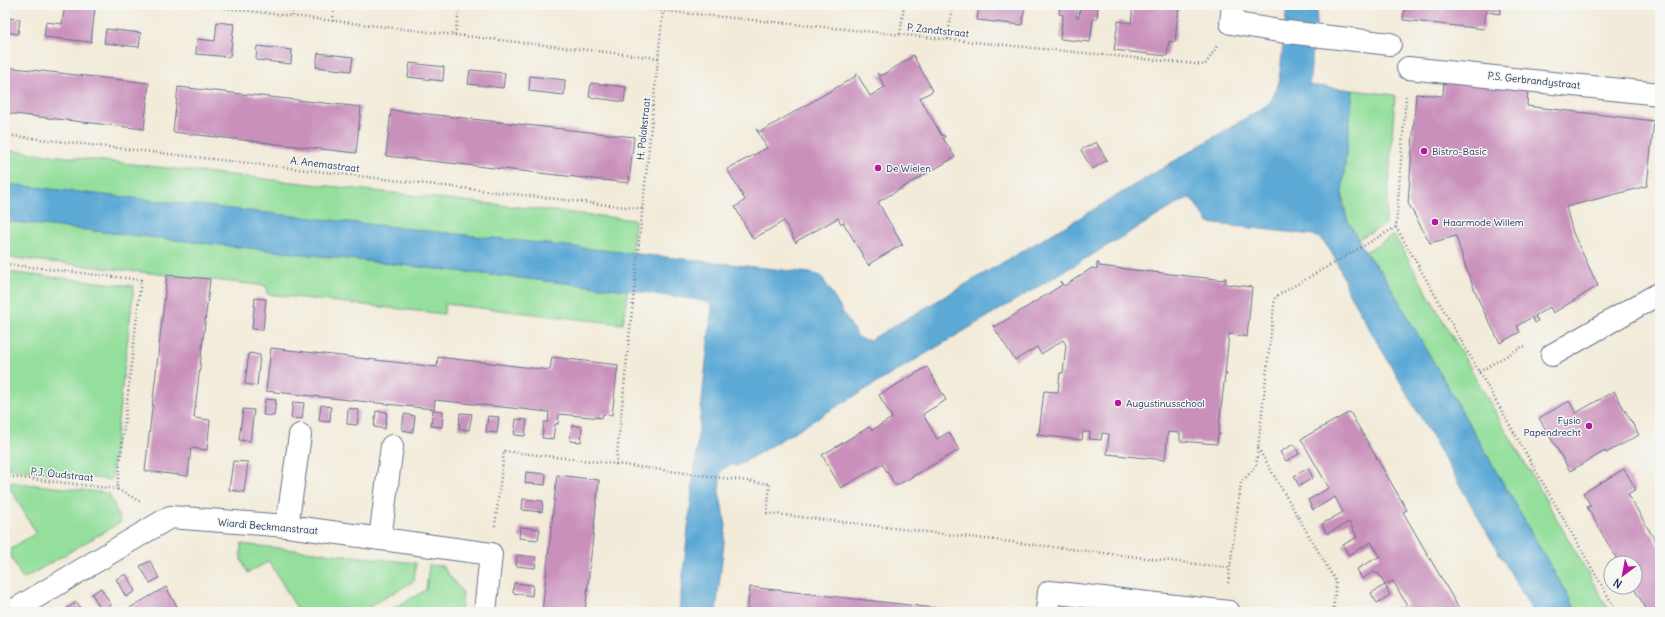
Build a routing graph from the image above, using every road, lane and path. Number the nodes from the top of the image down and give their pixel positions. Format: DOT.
graph roads {
  1 [pos="197,5"];
  2 [pos="293,5"];
  3 [pos="334,5"];
  4 [pos="460,5"];
  5 [pos="621,5"];
  6 [pos="904,5"];
  7 [pos="952,5"];
  8 [pos="664,11"];
  9 [pos="1232,14"];
  10 [pos="292,16"];
  11 [pos="333,21"];
  12 [pos="900,34"];
  13 [pos="455,35"];
  14 [pos="948,39"];
  15 [pos="1390,44"];
  16 [pos="659,58"];
  17 [pos="1408,68"];
  18 [pos="1660,94"];
  19 [pos="5,135"];
  20 [pos="643,209"];
  21 [pos="1396,227"];
  22 [pos="5,264"];
  23 [pos="1660,293"];
  24 [pos="1552,355"];
  25 [pos="1479,372"];
  26 [pos="300,435"];
  27 [pos="392,446"];
  28 [pos="1258,448"];
  29 [pos="616,464"];
  30 [pos="5,476"];
  31 [pos="117,488"];
  32 [pos="170,517"];
  33 [pos="286,526"];
  34 [pos="380,538"];
  35 [pos="491,554"];
  36 [pos="1230,568"];
  37 [pos="11,612"];
  38 [pos="485,612"];
  39 [pos="1047,612"];
  40 [pos="1226,612"];
  41 [pos="1229,612"];
  42 [pos="1333,612"];
  43 [pos="1618,612"];
  1 -- 10 [label="path"];
  2 -- 10 [label="path"];
  3 -- 11 [label="path"];
  4 -- 13 [label="path"];
  5 -- 8 [label="path, P. Zandtstraat"];
  6 -- 12 [label="path"];
  7 -- 14 [label="path"];
  8 -- 12 [label="path, P. Zandtstraat"];
  8 -- 16 [label="path, H. Polakstraat"];
  9 -- 14 [label="path, P. Zandtstraat"];
  9 -- 15 [label="street"];
  10 -- 11 [label="path"];
  11 -- 13 [label="path"];
  12 -- 14 [label="path, P. Zandtstraat"];
  13 -- 16 [label="path"];
  16 -- 20 [label="path, H. Polakstraat"];
  17 -- 18 [label="street, P.S. Gerbrandystraat"];
  17 -- 21 [label="path"];
  19 -- 20 [label="path, A. Anemastraat"];
  20 -- 29 [label="path, H. Polakstraat"];
  21 -- 25 [label="path"];
  21 -- 28 [label="path"];
  22 -- 31 [label="path"];
  23 -- 24 [label="street"];
  24 -- 25 [label="path"];
  25 -- 43 [label="path"];
  26 -- 33 [label="street"];
  27 -- 34 [label="street"];
  28 -- 36 [label="path"];
  28 -- 42 [label="path"];
  29 -- 35 [label="path"];
  29 -- 36 [label="path"];
  30 -- 31 [label="path, P.J. Oudstraat"];
  31 -- 32 [label="path"];
  32 -- 33 [label="street, Wiardi Beckmanstraat"];
  32 -- 37 [label="street"];
  33 -- 34 [label="street, Wiardi Beckmanstraat"];
  34 -- 35 [label="street, Wiardi Beckmanstraat"];
  35 -- 38 [label="street"];
  36 -- 40 [label="path"];
  39 -- 40 [label="street"];
  40 -- 41 [label="street"];
}
